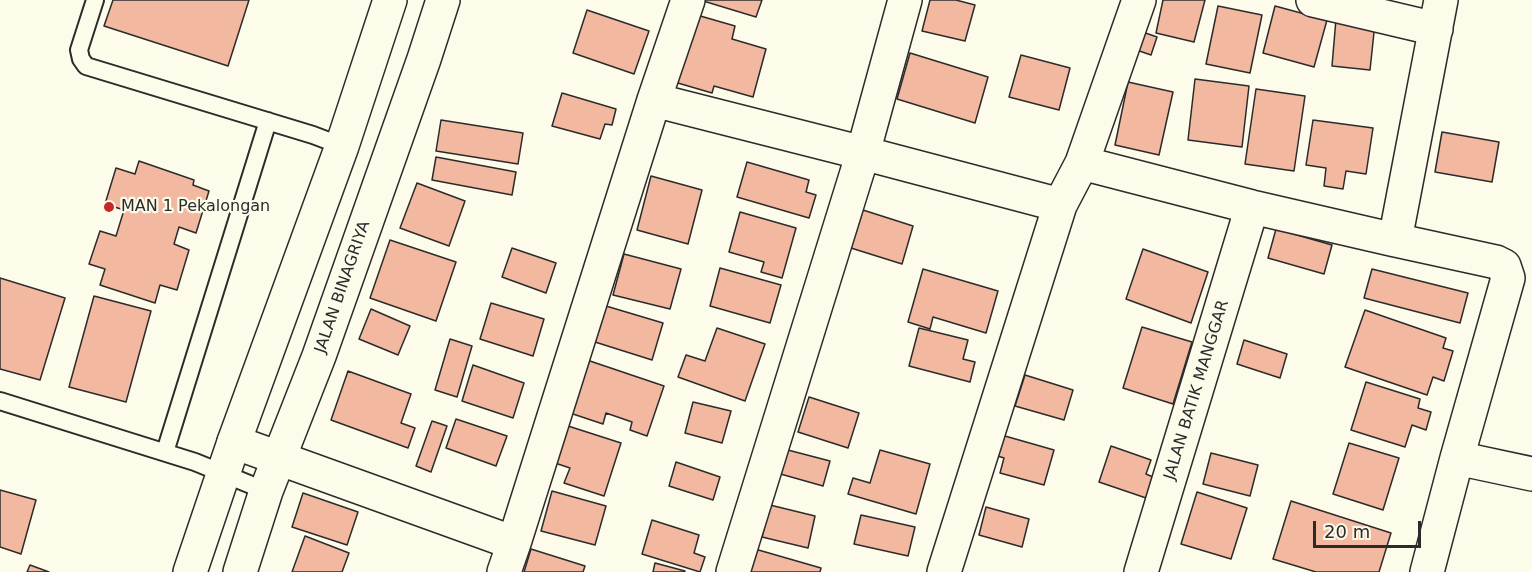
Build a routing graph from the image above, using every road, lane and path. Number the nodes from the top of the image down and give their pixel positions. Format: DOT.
graph roads {
  1 [pos="95,0"];
  2 [pos="390,0"];
  3 [pos="443,0"];
  4 [pos="688,0"];
  5 [pos="905,0"];
  6 [pos="1140,0"];
  7 [pos="1313,0"];
  8 [pos="1438,14"];
  9 [pos="654,100"];
  10 [pos="268,121"];
  11 [pos="329,141"];
  12 [pos="862,153"];
  13 [pos="1082,164"];
  14 [pos="1060,206"];
  15 [pos="1252,207"];
  16 [pos="1395,240"];
  17 [pos="1518,268"];
  18 [pos="0,401"];
  19 [pos="234,442"];
  20 [pos="165,452"];
  21 [pos="279,457"];
  22 [pos="1457,458"];
  23 [pos="210,467"];
  24 [pos="1532,474"];
  25 [pos="266,491"];
  26 [pos="509,557"];
  27 [pos="190,572"];
  28 [pos="240,572"];
  29 [pos="733,572"];
  30 [pos="944,572"];
  31 [pos="1141,572"];
  32 [pos="1427,572"];
  1 -- 10 [label="lane"];
  2 -- 11 [label="street"];
  3 -- 21 [label="street, JALAN BINAGRIYA"];
  4 -- 9 [label="street"];
  5 -- 12 [label="street"];
  6 -- 13 [label="street"];
  7 -- 8 [label="street"];
  8 -- 16 [label="street"];
  9 -- 12 [label="street"];
  9 -- 26 [label="street"];
  10 -- 11 [label="lane"];
  10 -- 20 [label="lane"];
  11 -- 19 [label="street"];
  12 -- 14 [label="street"];
  12 -- 29 [label="street"];
  13 -- 14 [label="street"];
  13 -- 15 [label="street"];
  14 -- 30 [label="street"];
  15 -- 16 [label="street"];
  15 -- 31 [label="street, JALAN BATIK MANGGAR"];
  16 -- 17 [label="street"];
  17 -- 22 [label="street"];
  18 -- 20 [label="lane"];
  19 -- 21 [label="street"];
  19 -- 23 [label="street"];
  20 -- 23 [label="lane"];
  21 -- 25 [label="street, JALAN BINAGRIYA"];
  21 -- 26 [label="street"];
  22 -- 24 [label="street"];
  22 -- 32 [label="street"];
  23 -- 25 [label="lane"];
  23 -- 27 [label="street"];
  25 -- 28 [label="street, JALAN BINAGRIYA"];
}
